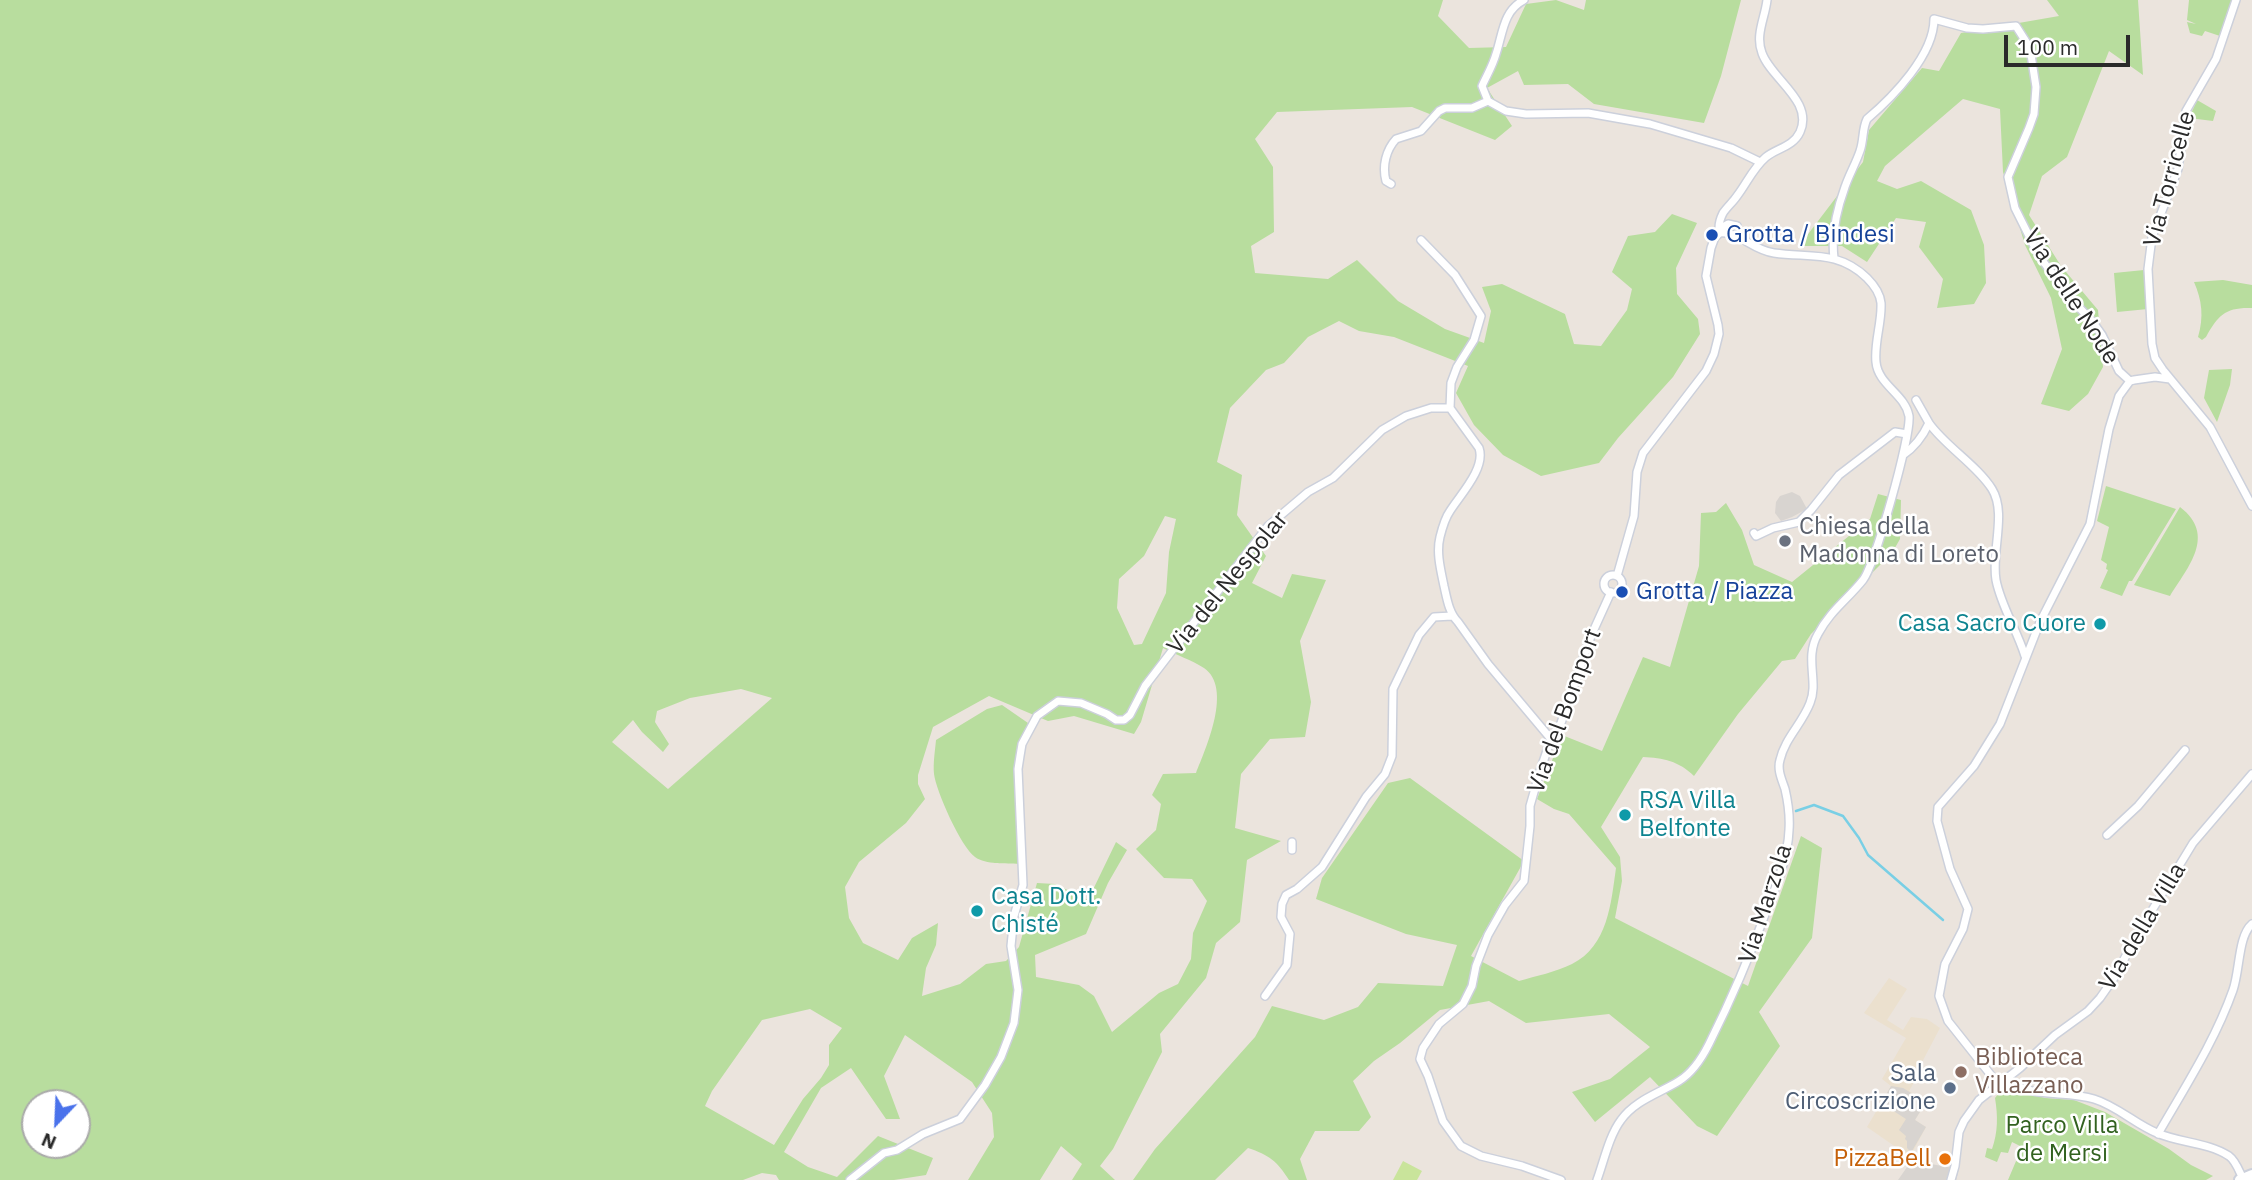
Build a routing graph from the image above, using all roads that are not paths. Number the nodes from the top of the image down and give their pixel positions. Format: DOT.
graph roads {
  1 [pos="1524,0"];
  2 [pos="1766,0"];
  3 [pos="2236,0"];
  4 [pos="1488,101"];
  5 [pos="1760,162"];
  6 [pos="1391,184"];
  7 [pos="1737,226"];
  8 [pos="1719,231"];
  9 [pos="1421,240"];
  10 [pos="1834,257"];
  11 [pos="2170,379"];
  12 [pos="2130,381"];
  13 [pos="1916,400"];
  14 [pos="1450,408"];
  15 [pos="1929,423"];
  16 [pos="1907,434"];
  17 [pos="1903,455"];
  18 [pos="2252,506"];
  19 [pos="1754,533"];
  20 [pos="1617,576"];
  21 [pos="1611,592"];
  22 [pos="1452,616"];
  23 [pos="2025,656"];
  24 [pos="1551,739"];
  25 [pos="2185,750"];
  26 [pos="2252,774"];
  27 [pos="2108,835"];
  28 [pos="2252,924"];
  29 [pos="1265,996"];
  30 [pos="2002,1082"];
  31 [pos="2158,1134"];
  32 [pos="2245,1178"];
  33 [pos="850,1180"];
  34 [pos="1561,1180"];
  35 [pos="1597,1180"];
  36 [pos="1951,1180"];
  1 -- 4 [label="street"];
  2 -- 5 [label="street"];
  3 -- 11 [label="street, Via Torricelle"];
  4 -- 5 [label="street"];
  4 -- 6 [label="street"];
  5 -- 8 [label="street"];
  7 -- 8 [label="street"];
  8 -- 10 [label="street, Via Marzola"];
  8 -- 20 [label="street"];
  9 -- 14 [label="street"];
  10 -- 12 [label="street, Via delle Node"];
  10 -- 16 [label="street, Via Marzola"];
  11 -- 12 [label="street"];
  11 -- 18 [label="street, Via Torricelle"];
  12 -- 23 [label="street"];
  13 -- 15 [label="street"];
  14 -- 22 [label="street"];
  14 -- 33 [label="street, Via del Nespolar"];
  15 -- 17 [label="street"];
  15 -- 23 [label="street"];
  16 -- 17 [label="street, Via Marzola"];
  16 -- 19 [label="street"];
  17 -- 35 [label="street, Via Marzola"];
  20 -- 21 [label="street"];
  20 -- 21 [label="street"];
  21 -- 24 [label="street, Via del Bomport"];
  22 -- 24 [label="street"];
  22 -- 29 [label="street"];
  23 -- 30 [label="street"];
  24 -- 34 [label="street, Via del Bomport"];
  25 -- 27 [label="street"];
  26 -- 30 [label="street, Via della Villa"];
  28 -- 31 [label="street"];
  30 -- 31 [label="street"];
  30 -- 36 [label="street, Via della Villa"];
  31 -- 32 [label="street"];
}
